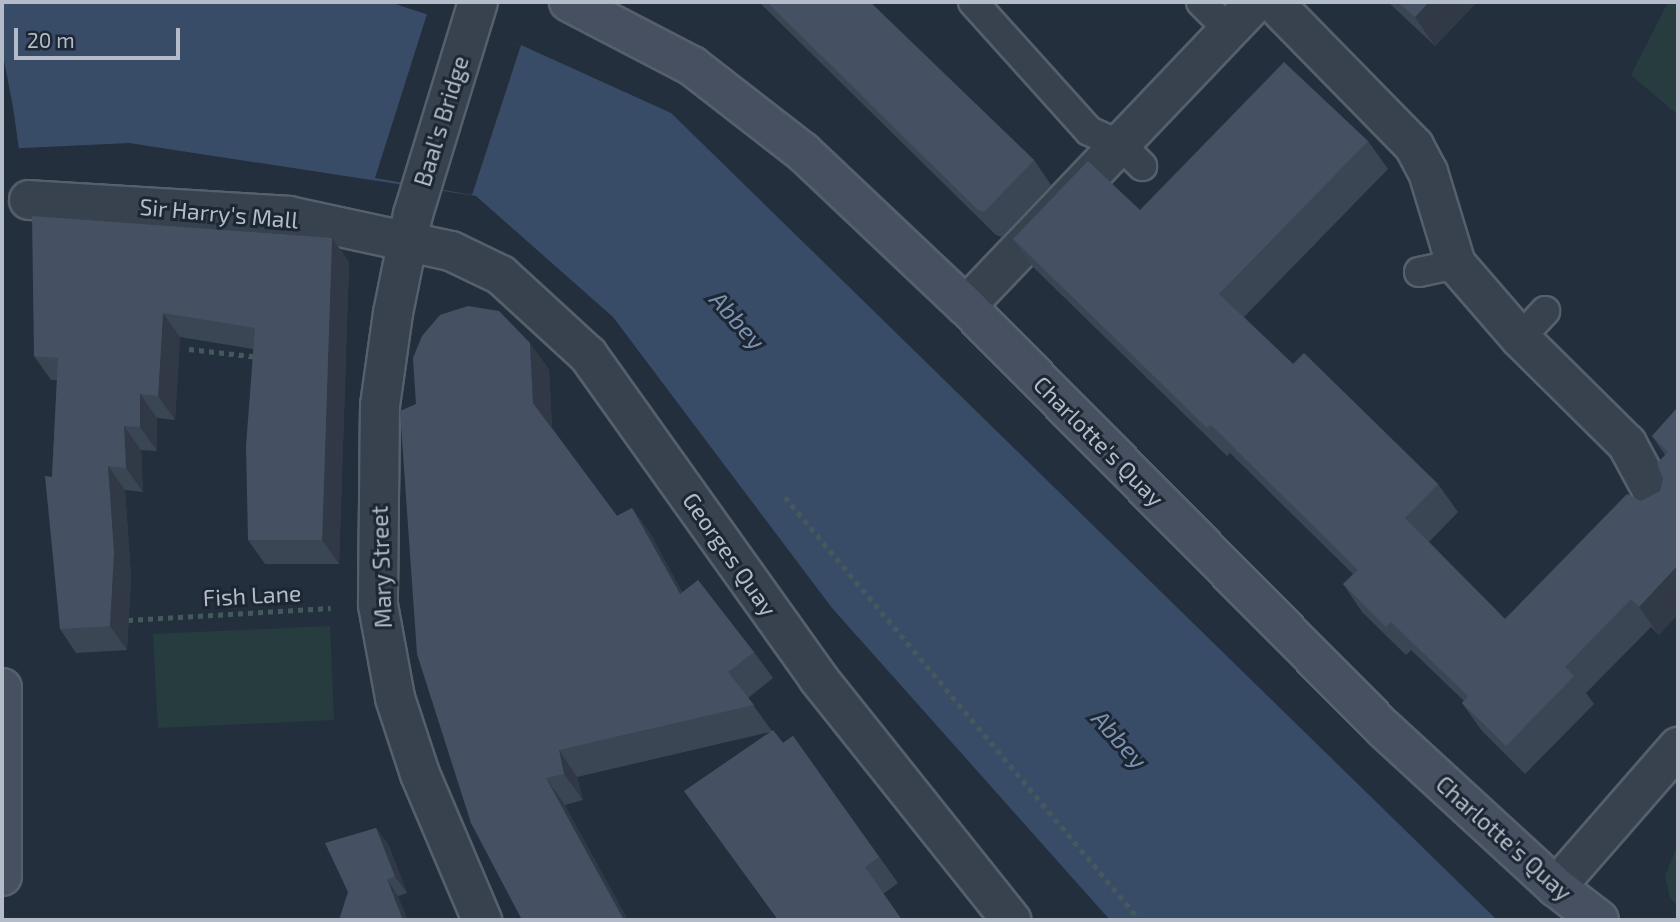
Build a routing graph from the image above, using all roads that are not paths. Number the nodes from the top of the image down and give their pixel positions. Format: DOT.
graph roads {
  1 [pos="569,2"];
  2 [pos="972,2"];
  3 [pos="1201,2"];
  4 [pos="1255,2"];
  5 [pos="1273,2"];
  6 [pos="475,11"];
  7 [pos="1229,30"];
  8 [pos="1132,155"];
  9 [pos="29,200"];
  10 [pos="411,228"];
  11 [pos="1456,264"];
  12 [pos="1419,272"];
  13 [pos="966,306"];
  14 [pos="1661,507"];
  15 [pos="2,688"];
  16 [pos="1678,747"];
  17 [pos="2,876"];
  18 [pos="1556,887"];
  19 [pos="482,920"];
  20 [pos="1011,920"];
  21 [pos="1599,920"];
  1 -- 13 [label="main road, Charlotte's Quay"];
  2 -- 8 [label="lane"];
  3 -- 7 [label="lane"];
  4 -- 7 [label="street"];
  5 -- 11 [label="street"];
  6 -- 10 [label="street, Baal's Bridge"];
  7 -- 8 [label="street"];
  8 -- 13 [label="street"];
  9 -- 10 [label="street, Sir Harry's Mall"];
  10 -- 19 [label="street, Mary Street"];
  10 -- 20 [label="street, Georges Quay"];
  11 -- 12 [label="lane"];
  11 -- 14 [label="street"];
  13 -- 18 [label="main road, Charlotte's Quay"];
  15 -- 17 [label="main road"];
  16 -- 18 [label="street"];
  18 -- 21 [label="main road, Charlotte's Quay"];
}
